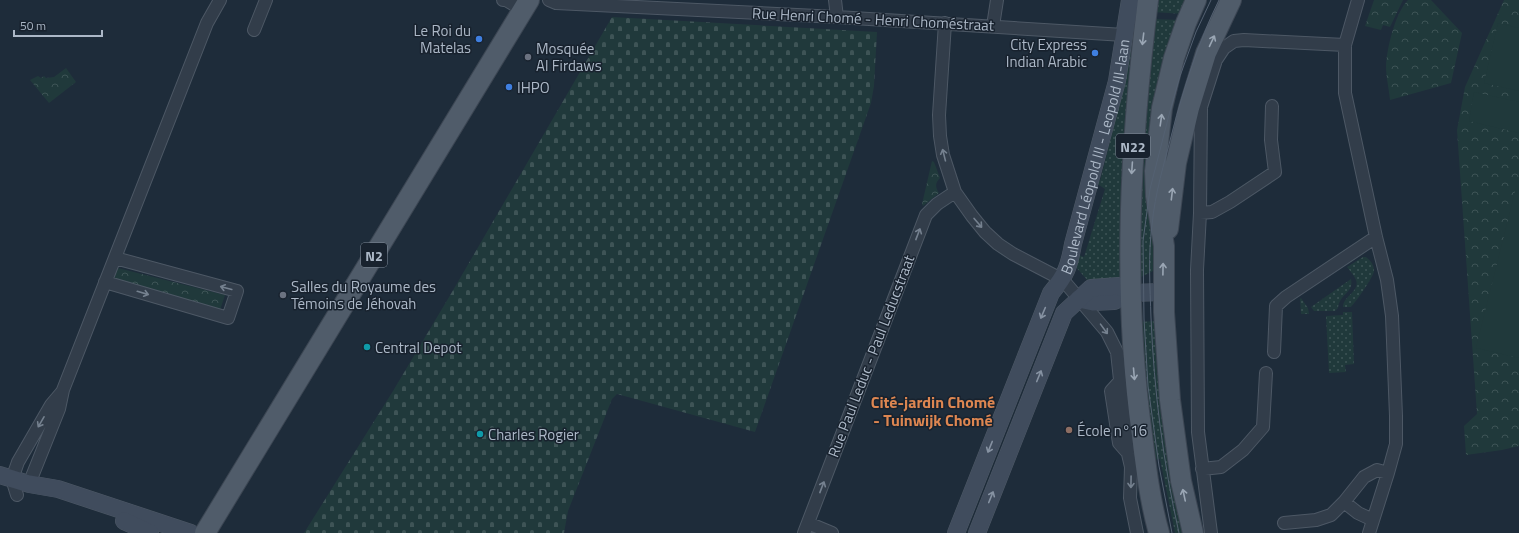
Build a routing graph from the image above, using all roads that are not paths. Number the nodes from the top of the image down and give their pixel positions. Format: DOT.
graph roads {
  1 [pos="220,0"];
  2 [pos="266,0"];
  3 [pos="503,0"];
  4 [pos="549,0"];
  5 [pos="835,0"];
  6 [pos="996,0"];
  7 [pos="1130,0"];
  8 [pos="1148,0"];
  9 [pos="1196,0"];
  10 [pos="1231,0"];
  11 [pos="1358,0"];
  12 [pos="661,4"];
  13 [pos="526,5"];
  14 [pos="693,5"];
  15 [pos="723,6"];
  16 [pos="837,17"];
  17 [pos="945,23"];
  18 [pos="993,26"];
  19 [pos="254,30"];
  20 [pos="1124,34"];
  21 [pos="1345,45"];
  22 [pos="1272,106"];
  23 [pos="955,192"];
  24 [pos="1200,213"];
  25 [pos="1376,237"];
  26 [pos="1164,246"];
  27 [pos="115,258"];
  28 [pos="1062,280"];
  29 [pos="106,282"];
  30 [pos="1163,292"];
  31 [pos="1131,293"];
  32 [pos="1079,299"];
  33 [pos="1274,352"];
  34 [pos="1266,373"];
  35 [pos="63,390"];
  36 [pos="1202,469"];
  37 [pos="1388,473"];
  38 [pos="14,483"];
  39 [pos="1344,502"];
  40 [pos="1373,520"];
  41 [pos="1284,523"];
  42 [pos="806,528"];
  43 [pos="150,533"];
  44 [pos="191,533"];
  45 [pos="204,533"];
  46 [pos="832,533"];
  47 [pos="956,533"];
  48 [pos="977,533"];
  49 [pos="1137,533"];
  50 [pos="1159,533"];
  51 [pos="1193,533"];
  52 [pos="1211,533"];
  53 [pos="1369,533"];
  1 -- 27 [label="street"];
  2 -- 19 [label="street"];
  3 -- 13 [label="street"];
  4 -- 12 [label="street, Rue Henri Chomé - Henri Choméstraat"];
  5 -- 16 [label="street"];
  6 -- 18 [label="street"];
  7 -- 20 [label="street, Boulevard Léopold III - Leopold III-laan"];
  8 -- 31 [label="main road, Boulevard Léopold III - Leopold III-laan / N22, one-way"];
  26 -- 9 [label="main road, N22, one-way"];
  26 -- 10 [label="main road, N22, one-way"];
  11 -- 21 [label="street"];
  12 -- 14 [label="street, Rue Henri Chomé - Henri Choméstraat"];
  13 -- 45 [label="main road, N2"];
  14 -- 15 [label="street, Rue Henri Chomé - Henri Choméstraat"];
  15 -- 16 [label="street, Rue Henri Chomé - Henri Choméstraat"];
  16 -- 17 [label="street, Rue Henri Chomé - Henri Choméstraat"];
  17 -- 18 [label="street, Rue Henri Chomé - Henri Choméstraat"];
  23 -- 17 [label="street, one-way"];
  18 -- 20 [label="street, Rue Henri Chomé - Henri Choméstraat"];
  20 -- 28 [label="street, Boulevard Léopold III - Leopold III-laan"];
  21 -- 24 [label="street"];
  21 -- 25 [label="street"];
  22 -- 24 [label="street"];
  23 -- 28 [label="street, one-way"];
  42 -- 23 [label="street, Rue Paul Leduc - Paul Leducstraat, one-way"];
  24 -- 36 [label="street"];
  25 -- 33 [label="street"];
  25 -- 37 [label="street"];
  30 -- 26 [label="main road, N22, one-way"];
  27 -- 29 [label="street"];
  29 -- 27 [label="street, one-way"];
  28 -- 32 [label="street, Boulevard Léopold III - Leopold III-laan"];
  28 -- 47 [label="street, one-way"];
  29 -- 35 [label="street"];
  30 -- 31 [label="street"];
  51 -- 30 [label="main road, N22, one-way"];
  31 -- 32 [label="street"];
  31 -- 50 [label="main road, Boulevard Léopold III - Leopold III-laan / N22, one-way"];
  48 -- 32 [label="street, one-way"];
  32 -- 49 [label="street, Boulevard Léopold III - Leopold III-laan, one-way"];
  34 -- 36 [label="street"];
  35 -- 38 [label="street"];
  35 -- 38 [label="street, one-way"];
  36 -- 52 [label="street"];
  37 -- 39 [label="street"];
  37 -- 40 [label="street"];
  38 -- 43 [label="street"];
  38 -- 44 [label="street"];
  39 -- 40 [label="street"];
  39 -- 41 [label="street"];
  40 -- 53 [label="street"];
  42 -- 46 [label="street"];
}
